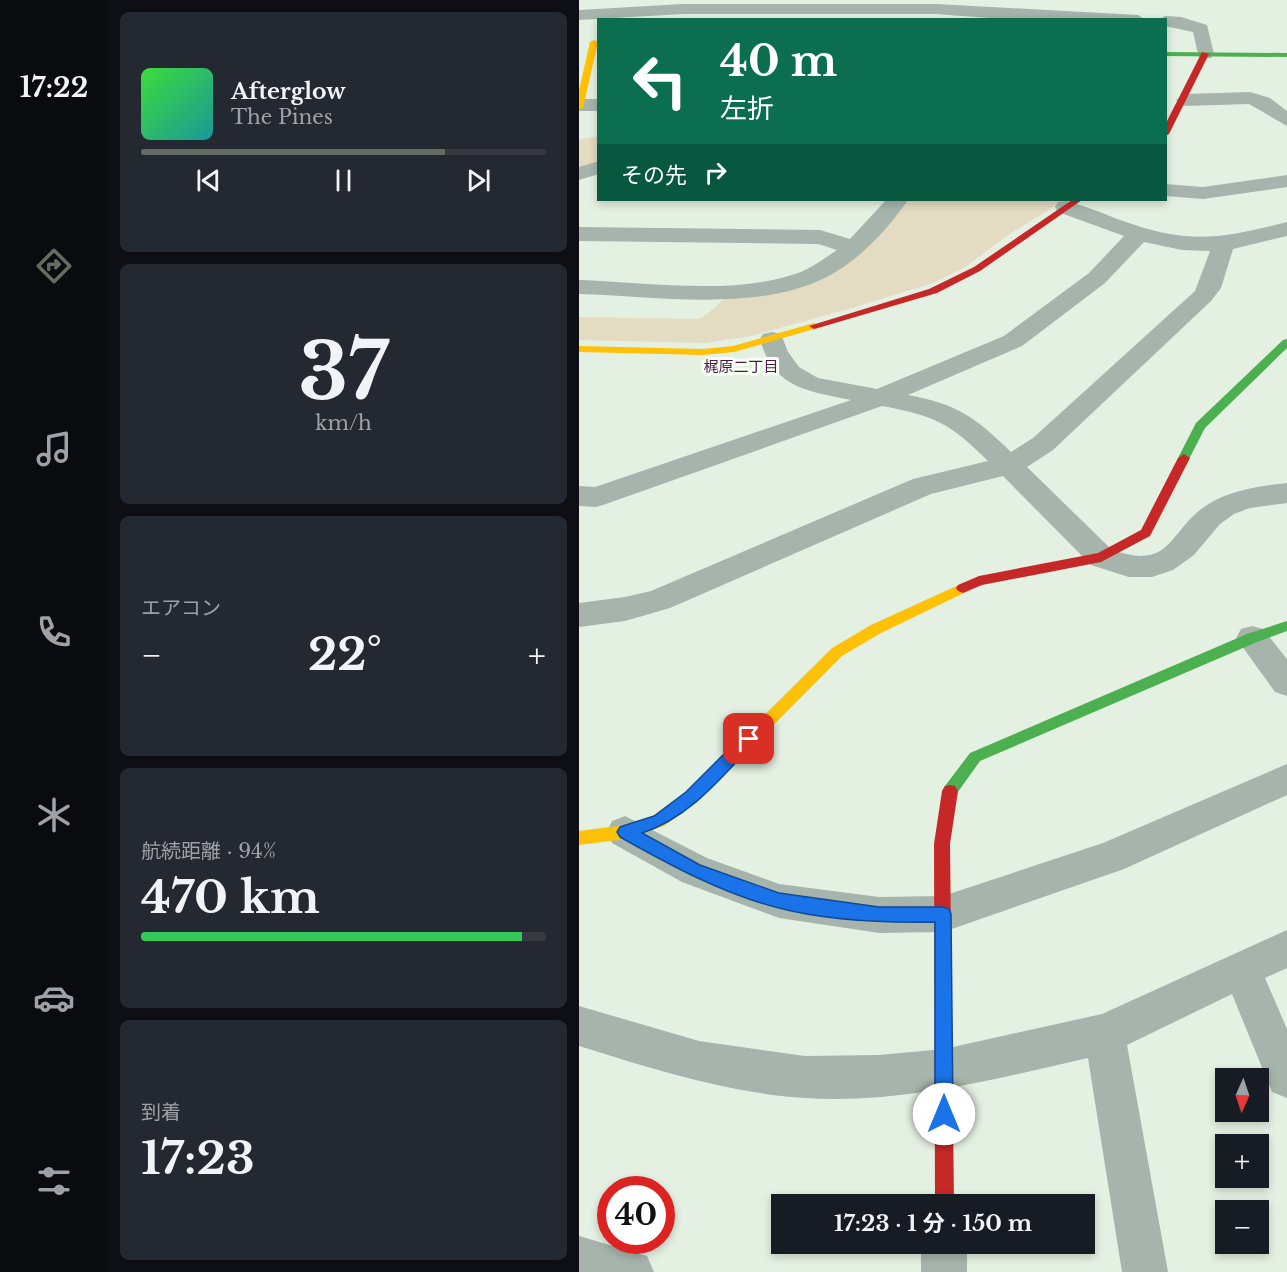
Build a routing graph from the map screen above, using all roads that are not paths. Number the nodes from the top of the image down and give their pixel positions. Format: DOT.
graph roads {
  1 [pos="579,15"];
  2 [pos="611,16"];
  3 [pos="1080,18"];
  4 [pos="1167,21"];
  5 [pos="593,40"];
  6 [pos="1167,54"];
  7 [pos="1205,54"];
  8 [pos="1287,55"];
  9 [pos="1178,99"];
  10 [pos="584,106"];
  11 [pos="1287,120"];
  12 [pos="1167,129"];
  13 [pos="597,168"];
  14 [pos="579,174"];
  15 [pos="1287,181"];
  16 [pos="1167,190"];
  17 [pos="896,201"];
  18 [pos="1071,203"];
  19 [pos="1287,229"];
  20 [pos="579,234"];
  21 [pos="1139,235"];
  22 [pos="1224,244"];
  23 [pos="852,247"];
  24 [pos="579,287"];
  25 [pos="772,339"];
  26 [pos="1287,342"];
  27 [pos="579,349"];
  28 [pos="883,397"];
  29 [pos="1011,465"];
  30 [pos="1287,493"];
  31 [pos="579,496"];
  32 [pos="1101,557"];
  33 [pos="579,615"];
  34 [pos="1287,626"];
  35 [pos="1252,638"];
  36 [pos="1287,683"];
  37 [pos="1287,779"];
  38 [pos="625,832"];
  39 [pos="579,838"];
  40 [pos="943,914"];
  41 [pos="1287,948"];
  42 [pos="1242,972"];
  43 [pos="579,1026"];
  44 [pos="1105,1034"];
  45 [pos="944,1070"];
  46 [pos="1287,1077"];
  47 [pos="944,1194"];
  48 [pos="944,1254"];
  49 [pos="579,1260"];
  50 [pos="631,1272"];
  51 [pos="944,1272"];
  52 [pos="1145,1272"];
  1 -- 2 [label="street"];
  2 -- 3 [label="street"];
  4 -- 7 [label="street"];
  5 -- 10 [label="street"];
  6 -- 7 [label="street"];
  7 -- 8 [label="street"];
  7 -- 9 [label="street"];
  9 -- 11 [label="street"];
  9 -- 12 [label="street"];
  13 -- 14 [label="street"];
  15 -- 16 [label="street"];
  17 -- 23 [label="street"];
  18 -- 21 [label="street"];
  18 -- 25 [label="street"];
  19 -- 22 [label="street"];
  20 -- 23 [label="street"];
  21 -- 22 [label="street"];
  21 -- 28 [label="street"];
  22 -- 29 [label="street"];
  23 -- 24 [label="street"];
  25 -- 27 [label="street"];
  25 -- 28 [label="street"];
  26 -- 32 [label="street"];
  28 -- 29 [label="street"];
  28 -- 31 [label="street"];
  29 -- 32 [label="street"];
  29 -- 33 [label="street"];
  30 -- 32 [label="street"];
  32 -- 38 [label="street"];
  34 -- 35 [label="street"];
  35 -- 36 [label="street"];
  35 -- 40 [label="street"];
  37 -- 40 [label="street"];
  38 -- 39 [label="street"];
  38 -- 40 [label="street"];
  40 -- 45 [label="street"];
  41 -- 42 [label="street"];
  42 -- 44 [label="street"];
  42 -- 46 [label="street"];
  43 -- 45 [label="street"];
  44 -- 45 [label="street"];
  44 -- 52 [label="street"];
  45 -- 47 [label="street"];
  48 -- 51 [label="street"];
  49 -- 50 [label="street"];
}
